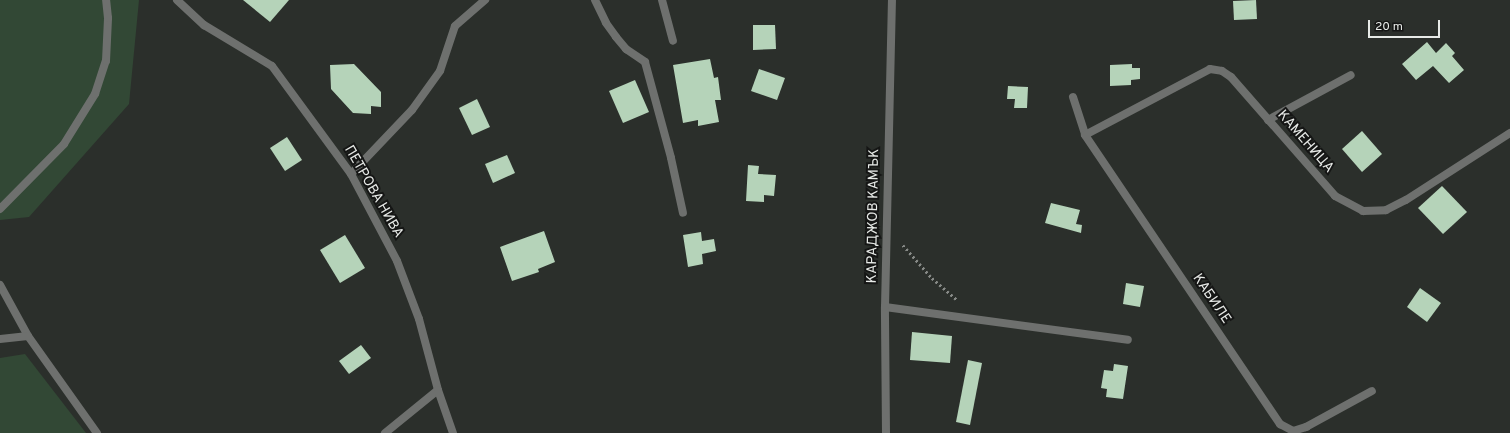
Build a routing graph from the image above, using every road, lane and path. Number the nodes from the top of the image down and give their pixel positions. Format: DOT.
graph roads {
  1 [pos="106,0"];
  2 [pos="177,0"];
  3 [pos="485,0"];
  4 [pos="595,0"];
  5 [pos="662,0"];
  6 [pos="892,0"];
  7 [pos="673,41"];
  8 [pos="1351,74"];
  9 [pos="1073,97"];
  10 [pos="1268,120"];
  11 [pos="1510,133"];
  12 [pos="1085,135"];
  13 [pos="351,174"];
  14 [pos="0,209"];
  15 [pos="683,213"];
  16 [pos="887,227"];
  17 [pos="0,285"];
  18 [pos="962,304"];
  19 [pos="885,307"];
  20 [pos="28,336"];
  21 [pos="0,339"];
  22 [pos="1128,340"];
  23 [pos="438,390"];
  24 [pos="1372,391"];
  25 [pos="97,433"];
  26 [pos="385,433"];
  27 [pos="453,433"];
  28 [pos="886,433"];
  1 -- 14 [label="street"];
  2 -- 13 [label="street, ПЕТРОВА НИВА"];
  3 -- 13 [label="street"];
  4 -- 15 [label="street"];
  5 -- 7 [label="street"];
  6 -- 16 [label="street, КАРАДЖОВ КАМЪК"];
  8 -- 10 [label="street"];
  9 -- 12 [label="street, КАБИЛЕ"];
  10 -- 11 [label="street, КАМЕНИЦА"];
  10 -- 12 [label="street, КАМЕНИЦА"];
  12 -- 24 [label="street, КАБИЛЕ"];
  13 -- 23 [label="street, ПЕТРОВА НИВА"];
  16 -- 18 [label="path"];
  16 -- 19 [label="street, КАРАДЖОВ КАМЪК"];
  17 -- 20 [label="street"];
  19 -- 22 [label="street"];
  19 -- 28 [label="street, КАРАДЖОВ КАМЪК"];
  20 -- 21 [label="street"];
  20 -- 25 [label="street"];
  23 -- 26 [label="street"];
  23 -- 27 [label="street, ПЕТРОВА НИВА"];
}
